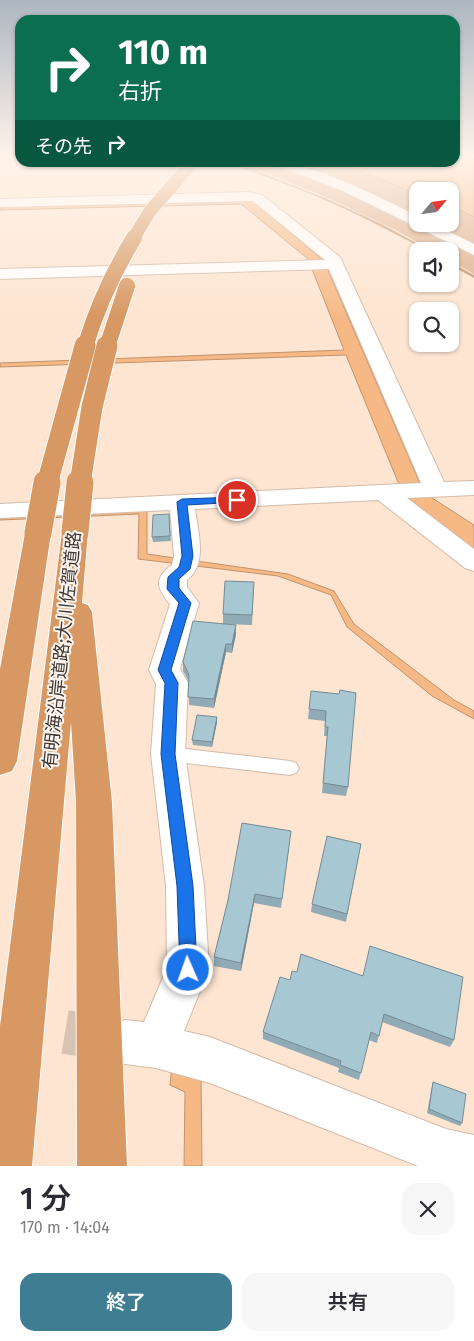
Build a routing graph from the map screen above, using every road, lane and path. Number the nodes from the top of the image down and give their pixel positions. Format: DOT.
graph roads {
  1 [pos="152,208"];
  2 [pos="168,208"];
  3 [pos="270,208"];
  4 [pos="391,208"];
  5 [pos="409,217"];
  6 [pos="439,232"];
  7 [pos="474,250"];
  8 [pos="336,264"];
  9 [pos="0,274"];
  10 [pos="474,488"];
  11 [pos="434,490"];
  12 [pos="391,493"];
  13 [pos="182,502"];
  14 [pos="0,511"];
  15 [pos="73,546"];
  16 [pos="474,562"];
  17 [pos="31,574"];
  18 [pos="0,703"];
  19 [pos="168,754"];
  20 [pos="0,761"];
  21 [pos="290,768"];
  22 [pos="457,1159"];
  23 [pos="7,1166"];
  24 [pos="102,1166"];
  1 -- 17 [label="highway, 有明海沿岸道路;大川佐賀道路, bridge"];
  2 -- 15 [label="highway, 有明海沿岸道路;大川佐賀道路, bridge"];
  3 -- 8 [label="street"];
  4 -- 5 [label="street"];
  6 -- 7 [label="street"];
  8 -- 9 [label="street"];
  8 -- 11 [label="street"];
  10 -- 11 [label="street"];
  11 -- 12 [label="street"];
  12 -- 13 [label="street"];
  12 -- 16 [label="street"];
  13 -- 14 [label="street"];
  13 -- 19 [label="street"];
  15 -- 23 [label="highway, 有明海沿岸道路;大川佐賀道路"];
  15 -- 24 [label="highway"];
  17 -- 18 [label="highway"];
  17 -- 20 [label="highway, 有明海沿岸道路;大川佐賀道路"];
  19 -- 21 [label="lane"];
  19 -- 22 [label="street"];
}
